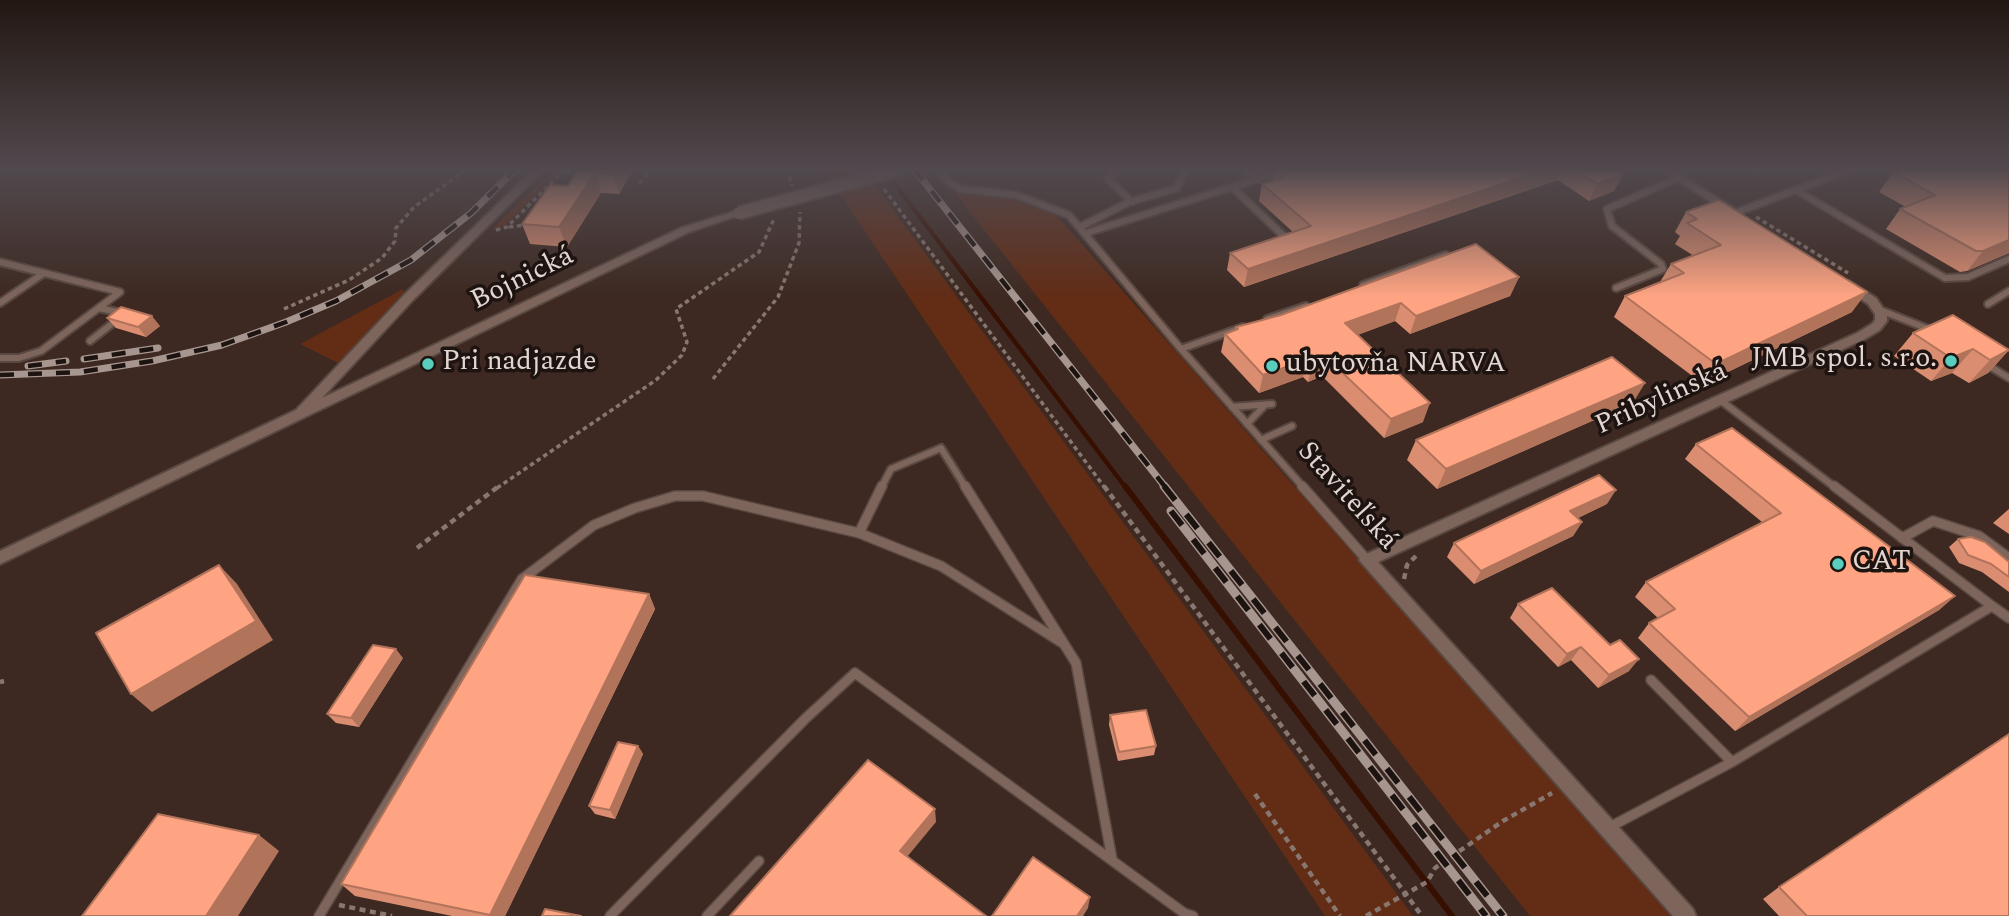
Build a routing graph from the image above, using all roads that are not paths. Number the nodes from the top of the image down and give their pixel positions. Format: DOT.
graph roads {
  1 [pos="496,212"];
  2 [pos="744,212"];
  3 [pos="1061,212"];
  4 [pos="1111,212"];
  5 [pos="1153,212"];
  6 [pos="1258,212"];
  7 [pos="1608,212"];
  8 [pos="1738,212"];
  9 [pos="1747,212"];
  10 [pos="1833,212"];
  11 [pos="1742,214"];
  12 [pos="1080,226"];
  13 [pos="1086,233"];
  14 [pos="1278,245"];
  15 [pos="1446,255"];
  16 [pos="2009,259"];
  17 [pos="0,262"];
  18 [pos="44,273"];
  19 [pos="1847,278"];
  20 [pos="1616,288"];
  21 [pos="1353,289"];
  22 [pos="2009,291"];
  23 [pos="0,303"];
  24 [pos="1314,303"];
  25 [pos="1988,304"];
  26 [pos="99,308"];
  27 [pos="1879,310"];
  28 [pos="1261,321"];
  29 [pos="1248,326"];
  30 [pos="1938,334"];
  31 [pos="90,341"];
  32 [pos="1181,349"];
  33 [pos="1974,357"];
  34 [pos="0,358"];
  35 [pos="2009,378"];
  36 [pos="1720,400"];
  37 [pos="1232,407"];
  38 [pos="295,418"];
  39 [pos="1247,424"];
  40 [pos="1292,426"];
  41 [pos="1261,440"];
  42 [pos="859,533"];
  43 [pos="1902,538"];
  44 [pos="0,558"];
  45 [pos="2009,558"];
  46 [pos="1367,560"];
  47 [pos="1992,606"];
  48 [pos="2009,618"];
  49 [pos="1064,644"];
  50 [pos="1651,680"];
  51 [pos="1732,762"];
  52 [pos="1607,829"];
  53 [pos="1112,859"];
  54 [pos="759,861"];
  55 [pos="1186,915"];
  56 [pos="319,916"];
  57 [pos="610,916"];
  58 [pos="707,916"];
  59 [pos="1686,916"];
  1 -- 38 [label="street, Bojnická"];
  2 -- 38 [label="street, Bojnická, bridge"];
  3 -- 12 [label="lane, Staviteľská"];
  4 -- 12 [label="lane"];
  5 -- 13 [label="lane"];
  6 -- 14 [label="lane"];
  7 -- 20 [label="lane"];
  8 -- 11 [label="street"];
  9 -- 11 [label="lane"];
  10 -- 16 [label="lane"];
  12 -- 13 [label="lane, Staviteľská"];
  13 -- 32 [label="lane, Staviteľská"];
  15 -- 21 [label="lane"];
  17 -- 18 [label="lane"];
  18 -- 23 [label="lane"];
  18 -- 26 [label="lane"];
  19 -- 27 [label="street"];
  22 -- 25 [label="lane"];
  24 -- 28 [label="lane"];
  26 -- 31 [label="lane"];
  26 -- 34 [label="lane"];
  27 -- 30 [label="lane"];
  27 -- 36 [label="street, Pribylinská"];
  29 -- 32 [label="lane"];
  32 -- 37 [label="lane, Staviteľská"];
  33 -- 35 [label="lane"];
  36 -- 43 [label="lane"];
  36 -- 46 [label="street, Pribylinská"];
  37 -- 39 [label="lane, Staviteľská"];
  37 -- 39 [label="lane"];
  38 -- 44 [label="street, Bojnická"];
  39 -- 41 [label="lane, Staviteľská"];
  40 -- 41 [label="lane"];
  41 -- 46 [label="lane, Staviteľská"];
  42 -- 49 [label="lane"];
  42 -- 49 [label="lane"];
  42 -- 56 [label="lane"];
  43 -- 45 [label="lane"];
  43 -- 47 [label="lane"];
  46 -- 52 [label="street, Staviteľská"];
  47 -- 48 [label="lane"];
  47 -- 51 [label="lane"];
  49 -- 53 [label="lane"];
  50 -- 51 [label="lane"];
  51 -- 52 [label="lane"];
  52 -- 59 [label="street, Staviteľská"];
  53 -- 55 [label="lane"];
  53 -- 57 [label="lane"];
  54 -- 58 [label="lane"];
}
